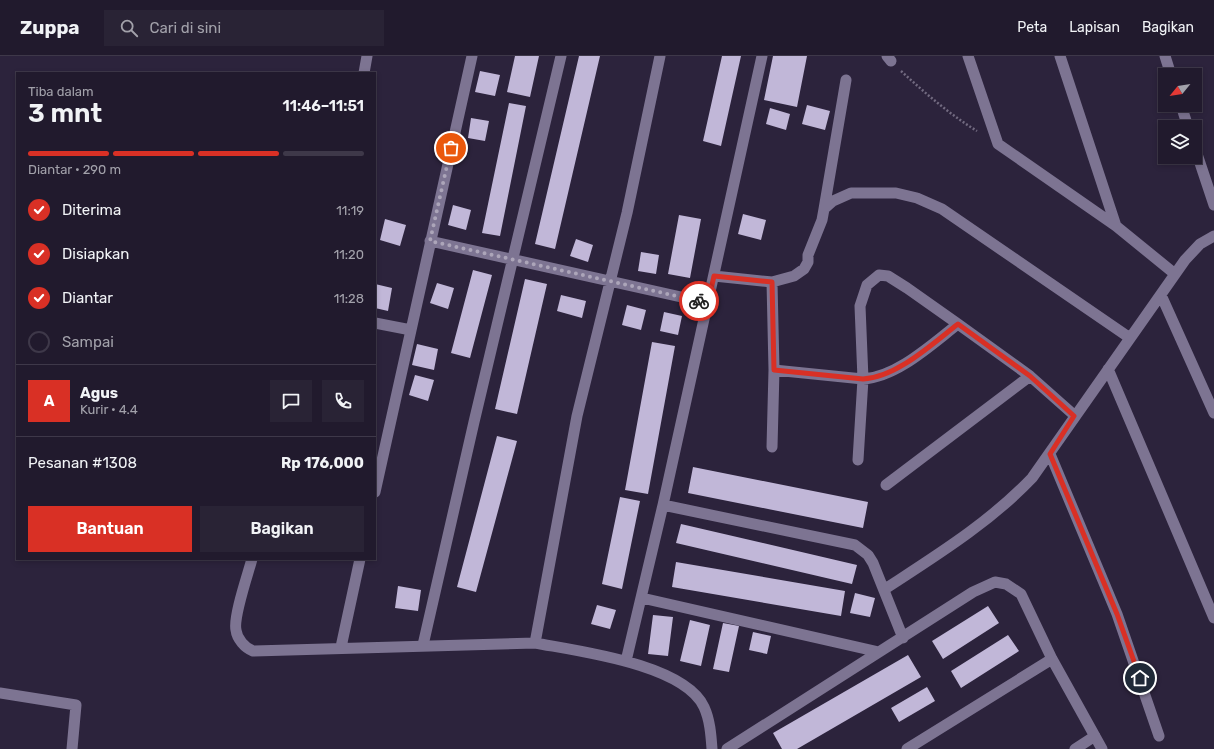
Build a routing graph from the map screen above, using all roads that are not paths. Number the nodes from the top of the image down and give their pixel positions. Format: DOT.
graph roads {
  1 [pos="367,56"];
  2 [pos="472,56"];
  3 [pos="561,56"];
  4 [pos="660,56"];
  5 [pos="762,56"];
  6 [pos="968,56"];
  7 [pos="1060,56"];
  8 [pos="1164,56"];
  9 [pos="1168,68"];
  10 [pos="364,72"];
  11 [pos="846,80"];
  12 [pos="1200,164"];
  13 [pos="1214,205"];
  14 [pos="824,209"];
  15 [pos="1116,226"];
  16 [pos="1214,236"];
  17 [pos="430,241"];
  18 [pos="512,259"];
  19 [pos="1175,274"];
  20 [pos="714,276"];
  21 [pos="611,281"];
  22 [pos="772,282"];
  23 [pos="1161,295"];
  24 [pos="708,303"];
  25 [pos="376,322"];
  26 [pos="958,324"];
  27 [pos="411,330"];
  28 [pos="1130,338"];
  29 [pos="1108,369"];
  30 [pos="774,370"];
  31 [pos="1030,376"];
  32 [pos="863,379"];
  33 [pos="1214,413"];
  34 [pos="1074,416"];
  35 [pos="772,447"];
  36 [pos="1050,454"];
  37 [pos="858,460"];
  38 [pos="886,485"];
  39 [pos="376,488"];
  40 [pos="663,505"];
  41 [pos="252,560"];
  42 [pos="360,560"];
  43 [pos="885,589"];
  44 [pos="642,598"];
  45 [pos="1214,618"];
  46 [pos="903,638"];
  47 [pos="535,643"];
  48 [pos="423,646"];
  49 [pos="341,647"];
  50 [pos="879,652"];
  51 [pos="1052,659"];
  52 [pos="626,661"];
  53 [pos="0,693"];
  54 [pos="1095,736"];
  55 [pos="1159,736"];
  56 [pos="72,749"];
  57 [pos="712,749"];
  58 [pos="727,749"];
  59 [pos="907,749"];
  60 [pos="1075,749"];
  61 [pos="1102,749"];
  1 -- 10 [label="street"];
  2 -- 17 [label="street"];
  3 -- 18 [label="street"];
  4 -- 21 [label="street"];
  5 -- 20 [label="street"];
  6 -- 15 [label="street"];
  7 -- 15 [label="street"];
  8 -- 9 [label="street"];
  11 -- 14 [label="street"];
  12 -- 13 [label="street"];
  14 -- 22 [label="street"];
  14 -- 28 [label="street"];
  15 -- 19 [label="street"];
  16 -- 19 [label="street"];
  17 -- 18 [label="street"];
  17 -- 27 [label="street"];
  18 -- 21 [label="street"];
  18 -- 48 [label="street"];
  19 -- 23 [label="street"];
  20 -- 22 [label="street"];
  20 -- 24 [label="street"];
  21 -- 24 [label="street"];
  21 -- 47 [label="street"];
  22 -- 30 [label="street"];
  23 -- 28 [label="street"];
  23 -- 33 [label="street"];
  24 -- 40 [label="street"];
  25 -- 27 [label="street"];
  26 -- 31 [label="street"];
  26 -- 32 [label="street"];
  26 -- 32 [label="street"];
  27 -- 39 [label="street"];
  28 -- 29 [label="street"];
  29 -- 34 [label="street"];
  29 -- 45 [label="street"];
  30 -- 32 [label="street"];
  30 -- 35 [label="street"];
  31 -- 34 [label="street"];
  31 -- 38 [label="street"];
  32 -- 37 [label="street"];
  34 -- 36 [label="street"];
  36 -- 43 [label="street"];
  36 -- 55 [label="street"];
  40 -- 43 [label="street"];
  40 -- 44 [label="street"];
  41 -- 49 [label="street"];
  42 -- 49 [label="street"];
  43 -- 46 [label="street"];
  44 -- 50 [label="street"];
  44 -- 52 [label="street"];
  46 -- 50 [label="street"];
  46 -- 51 [label="street"];
  47 -- 48 [label="street"];
  47 -- 52 [label="street"];
  48 -- 49 [label="street"];
  50 -- 58 [label="street"];
  51 -- 54 [label="street"];
  51 -- 59 [label="street"];
  52 -- 57 [label="street"];
  53 -- 56 [label="street"];
  54 -- 60 [label="street"];
  54 -- 61 [label="street"];
}
